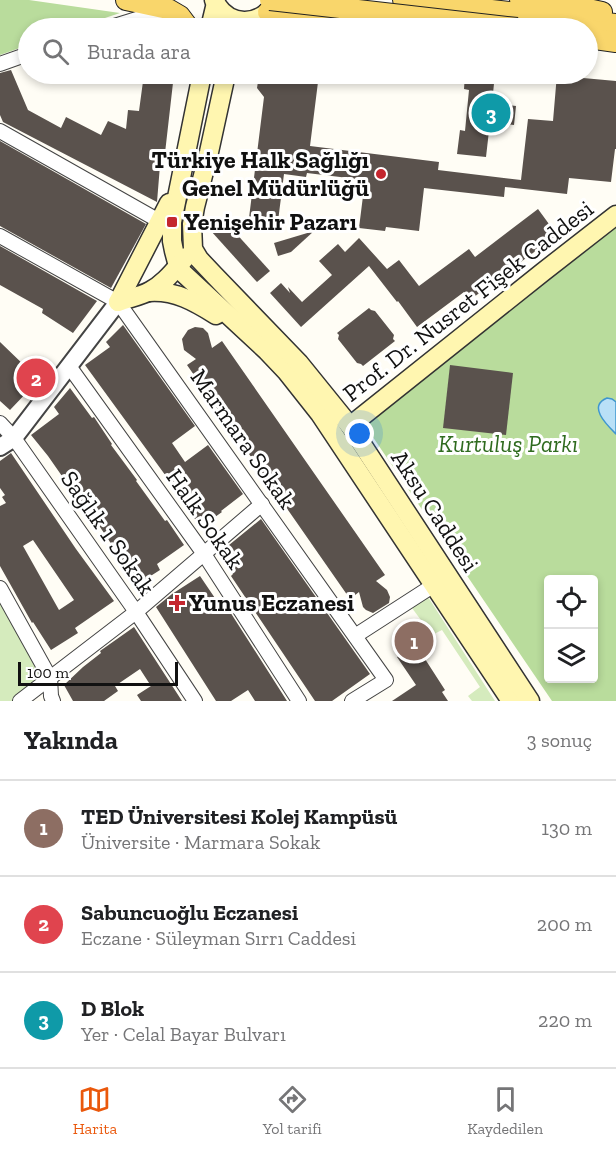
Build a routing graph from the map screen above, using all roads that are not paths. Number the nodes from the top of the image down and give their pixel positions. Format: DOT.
graph roads {
  1 [pos="126,0"];
  2 [pos="403,0"];
  3 [pos="520,0"];
  4 [pos="215,2"];
  5 [pos="168,9"];
  6 [pos="263,12"];
  7 [pos="616,16"];
  8 [pos="140,18"];
  9 [pos="182,18"];
  10 [pos="212,18"];
  11 [pos="233,18"];
  12 [pos="248,18"];
  13 [pos="310,18"];
  14 [pos="358,18"];
  15 [pos="514,18"];
  16 [pos="616,24"];
  17 [pos="598,28"];
  18 [pos="598,34"];
  19 [pos="616,42"];
  20 [pos="616,49"];
  21 [pos="598,51"];
  22 [pos="18,58"];
  23 [pos="0,64"];
  24 [pos="200,84"];
  25 [pos="224,84"];
  26 [pos="0,131"];
  27 [pos="180,180"];
  28 [pos="616,215"];
  29 [pos="161,222"];
  30 [pos="0,236"];
  31 [pos="193,249"];
  32 [pos="178,266"];
  33 [pos="148,292"];
  34 [pos="118,302"];
  35 [pos="250,336"];
  36 [pos="69,366"];
  37 [pos="0,423"];
  38 [pos="350,426"];
  39 [pos="14,438"];
  40 [pos="0,447"];
  41 [pos="262,504"];
  42 [pos="204,554"];
  43 [pos="434,585"];
  44 [pos="0,588"];
  45 [pos="136,612"];
  46 [pos="355,636"];
  47 [pos="50,678"];
  48 [pos="20,701"];
  49 [pos="53,701"];
  50 [pos="195,701"];
  51 [pos="299,701"];
  52 [pos="352,701"];
  53 [pos="511,701"];
  54 [pos="530,701"];
  1 -- 5 [label="main road"];
  2 -- 15 [label="main road"];
  3 -- 7 [label="main road"];
  4 -- 10 [label="main road"];
  4 -- 11 [label="main road"];
  5 -- 8 [label="street"];
  5 -- 9 [label="main road"];
  6 -- 12 [label="main road"];
  6 -- 13 [label="main road"];
  6 -- 14 [label="main road, bridge"];
  16 -- 17 [label="main road"];
  18 -- 19 [label="main road"];
  20 -- 21 [label="main road"];
  22 -- 23 [label="street"];
  24 -- 27 [label="main road"];
  25 -- 31 [label="main road"];
  26 -- 29 [label="street"];
  27 -- 29 [label="main road"];
  27 -- 32 [label="main road"];
  28 -- 38 [label="main road, Prof. Dr. Nusret Fişek Caddesi"];
  29 -- 34 [label="main road"];
  30 -- 34 [label="street, Marmara Sokak"];
  31 -- 32 [label="main road"];
  31 -- 38 [label="main road, Aksu Caddesi"];
  32 -- 33 [label="main road"];
  32 -- 35 [label="main road, Aksu Caddesi"];
  33 -- 34 [label="main road"];
  33 -- 35 [label="main road"];
  34 -- 36 [label="street"];
  34 -- 41 [label="street, Marmara Sokak"];
  35 -- 43 [label="main road, Aksu Caddesi"];
  36 -- 39 [label="street"];
  36 -- 42 [label="street, Halk Sokak"];
  37 -- 39 [label="street, Sağlık 1 Sokak"];
  38 -- 54 [label="main road, Aksu Caddesi"];
  39 -- 40 [label="street"];
  39 -- 45 [label="street, Sağlık 1 Sokak"];
  41 -- 42 [label="street"];
  41 -- 46 [label="street, Marmara Sokak"];
  42 -- 45 [label="street"];
  42 -- 51 [label="street, Halk Sokak"];
  43 -- 46 [label="street"];
  43 -- 53 [label="main road, Aksu Caddesi"];
  44 -- 47 [label="street"];
  45 -- 47 [label="street"];
  45 -- 50 [label="street, Sağlık 1 Sokak"];
  46 -- 52 [label="street, Marmara Sokak"];
  47 -- 48 [label="street"];
  47 -- 49 [label="street"];
}
